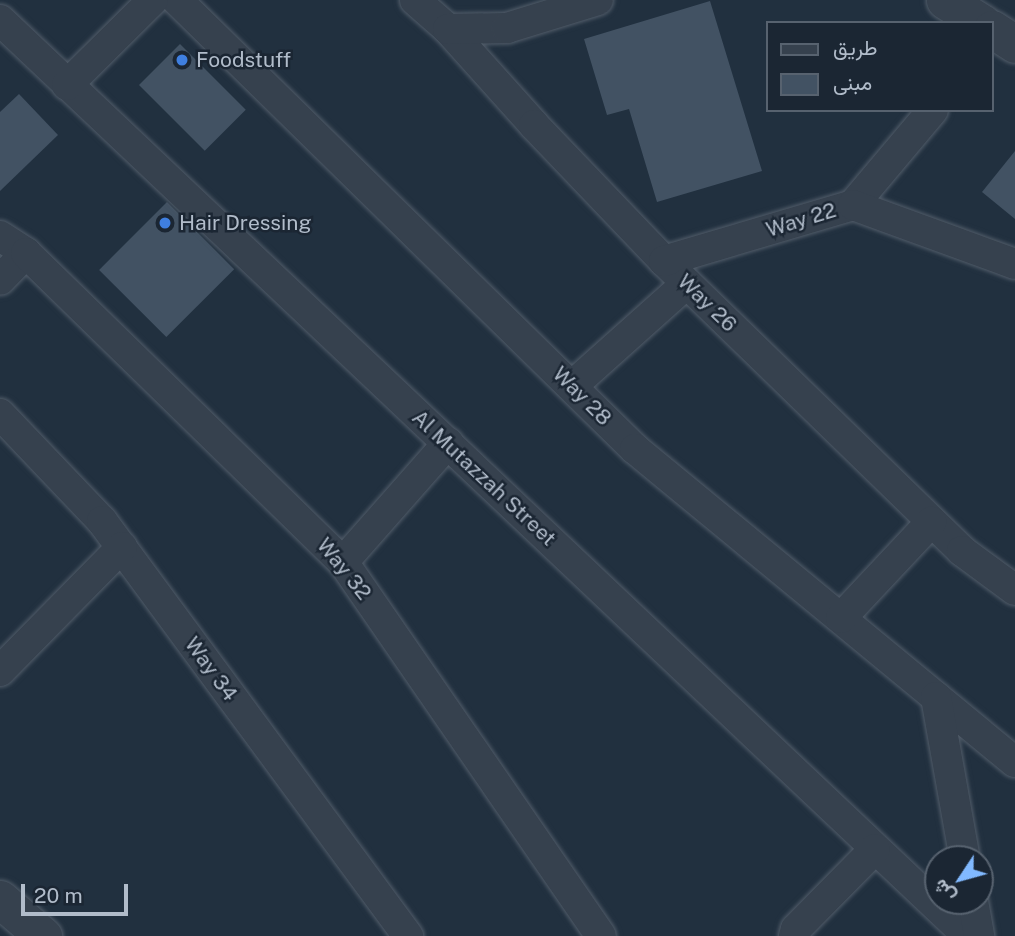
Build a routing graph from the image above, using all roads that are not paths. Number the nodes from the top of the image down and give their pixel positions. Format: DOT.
graph roads {
  1 [pos="153,0"];
  2 [pos="177,0"];
  3 [pos="415,0"];
  4 [pos="598,0"];
  5 [pos="945,0"];
  6 [pos="977,21"];
  7 [pos="448,29"];
  8 [pos="5,35"];
  9 [pos="67,85"];
  10 [pos="931,112"];
  11 [pos="853,205"];
  12 [pos="0,236"];
  13 [pos="26,253"];
  14 [pos="664,261"];
  15 [pos="1015,264"];
  16 [pos="0,280"];
  17 [pos="687,284"];
  18 [pos="572,386"];
  19 [pos="0,414"];
  20 [pos="448,443"];
  21 [pos="931,522"];
  22 [pos="122,547"];
  23 [pos="343,562"];
  24 [pos="1015,590"];
  25 [pos="841,618"];
  26 [pos="3,662"];
  27 [pos="936,697"];
  28 [pos="1015,762"];
  29 [pos="962,845"];
  30 [pos="876,849"];
  31 [pos="0,899"];
  32 [pos="975,915"];
  33 [pos="43,936"];
  34 [pos="408,936"];
  35 [pos="601,936"];
  36 [pos="794,936"];
  37 [pos="968,936"];
  38 [pos="979,936"];
  1 -- 9 [label="street"];
  2 -- 18 [label="street, Way 28"];
  3 -- 7 [label="street, Way 26"];
  4 -- 7 [label="street"];
  5 -- 6 [label="street"];
  7 -- 14 [label="street, Way 26"];
  8 -- 9 [label="street, Al Mutazzah Street"];
  9 -- 20 [label="street, Al Mutazzah Street"];
  10 -- 11 [label="street"];
  11 -- 14 [label="street, Way 22"];
  11 -- 15 [label="street, Way 22"];
  12 -- 13 [label="street, Way 32"];
  13 -- 16 [label="street"];
  13 -- 23 [label="street, Way 32"];
  14 -- 17 [label="street, Way 26"];
  17 -- 18 [label="street"];
  17 -- 21 [label="street, Way 26"];
  18 -- 25 [label="street, Way 28"];
  19 -- 22 [label="street, Way 34"];
  20 -- 23 [label="street"];
  20 -- 30 [label="street, Al Mutazzah Street"];
  21 -- 24 [label="street, Way 26"];
  21 -- 25 [label="street"];
  22 -- 26 [label="street"];
  22 -- 34 [label="street, Way 34"];
  23 -- 35 [label="street, Way 32"];
  25 -- 27 [label="street, Way 28"];
  27 -- 28 [label="street, Way 28"];
  27 -- 29 [label="street"];
  30 -- 36 [label="street"];
  30 -- 37 [label="street, Al Mutazzah Street"];
  31 -- 33 [label="street"];
  32 -- 38 [label="street"];
}
